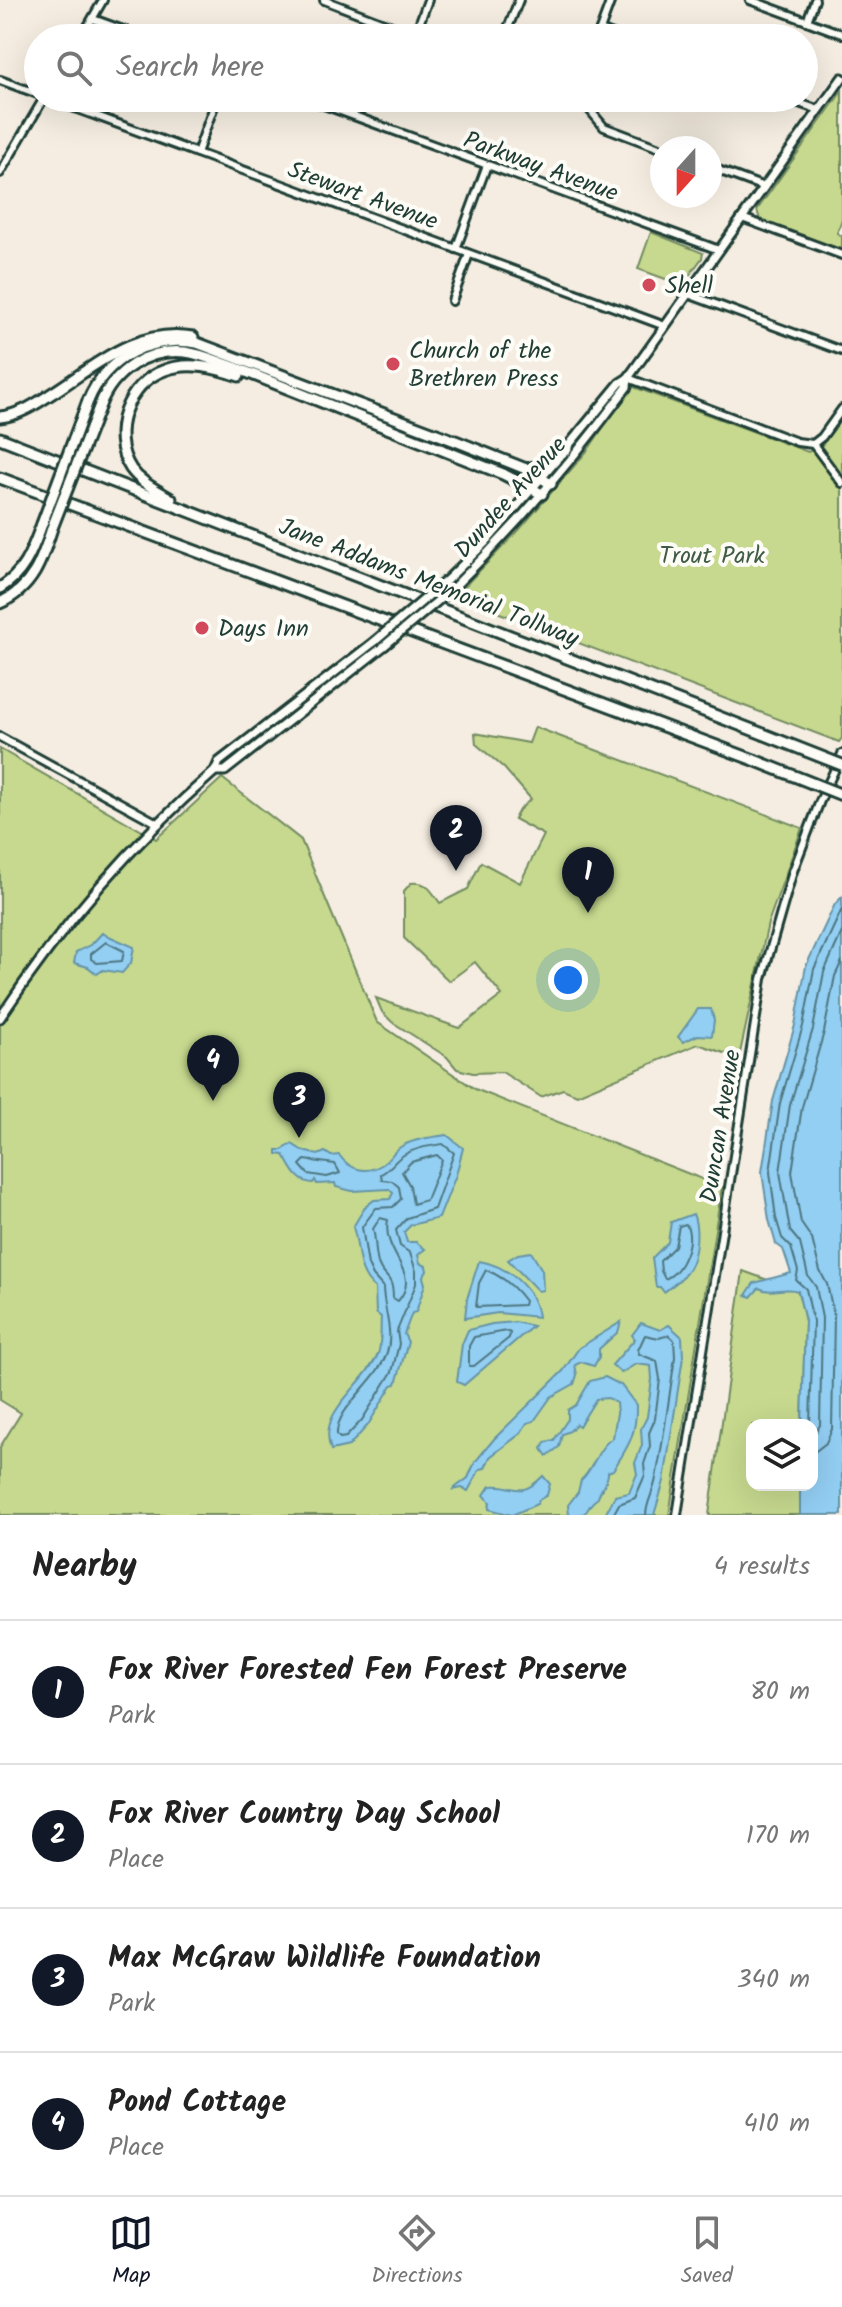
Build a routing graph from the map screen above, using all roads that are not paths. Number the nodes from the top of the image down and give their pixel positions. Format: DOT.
graph roads {
  1 [pos="103,0"];
  2 [pos="324,0"];
  3 [pos="428,0"];
  4 [pos="519,0"];
  5 [pos="611,0"];
  6 [pos="750,0"];
  7 [pos="815,0"];
  8 [pos="337,2"];
  9 [pos="93,19"];
  10 [pos="807,21"];
  11 [pos="90,24"];
  12 [pos="107,24"];
  13 [pos="389,24"];
  14 [pos="419,24"];
  15 [pos="510,24"];
  16 [pos="602,24"];
  17 [pos="815,24"];
  18 [pos="818,25"];
  19 [pos="842,34"];
  20 [pos="842,78"];
  21 [pos="0,80"];
  22 [pos="24,89"];
  23 [pos="819,110"];
  24 [pos="37,112"];
  25 [pos="84,112"];
  26 [pos="212,112"];
  27 [pos="343,112"];
  28 [pos="591,112"];
  29 [pos="818,112"];
  30 [pos="650,145"];
  31 [pos="197,153"];
  32 [pos="487,165"];
  33 [pos="722,171"];
  34 [pos="0,173"];
  35 [pos="764,187"];
  36 [pos="742,218"];
  37 [pos="456,249"];
  38 [pos="719,250"];
  39 [pos="469,254"];
  40 [pos="842,255"];
  41 [pos="688,294"];
  42 [pos="452,301"];
  43 [pos="665,326"];
  44 [pos="842,351"];
  45 [pos="247,360"];
  46 [pos="628,378"];
  47 [pos="322,403"];
  48 [pos="842,409"];
  49 [pos="0,417"];
  50 [pos="0,438"];
  51 [pos="813,444"];
  52 [pos="567,449"];
  53 [pos="526,469"];
  54 [pos="0,478"];
  55 [pos="541,478"];
  56 [pos="842,483"];
  57 [pos="551,484"];
  58 [pos="0,485"];
  59 [pos="538,491"];
  60 [pos="100,516"];
  61 [pos="204,516"];
  62 [pos="47,526"];
  63 [pos="0,588"];
  64 [pos="0,603"];
  65 [pos="0,737"];
  66 [pos="842,754"];
  67 [pos="842,765"];
  68 [pos="215,771"];
  69 [pos="842,795"];
  70 [pos="157,823"];
  71 [pos="0,1018"];
  72 [pos="677,1515"];
  1 -- 9 [label="street"];
  2 -- 8 [label="street"];
  3 -- 14 [label="street"];
  4 -- 15 [label="street"];
  5 -- 16 [label="street"];
  6 -- 10 [label="street"];
  7 -- 10 [label="street"];
  8 -- 13 [label="street"];
  9 -- 11 [label="street"];
  9 -- 12 [label="street"];
  10 -- 17 [label="street"];
  18 -- 19 [label="street"];
  20 -- 23 [label="main road, Dundee Avenue"];
  21 -- 22 [label="street"];
  24 -- 34 [label="street"];
  25 -- 31 [label="street, Stewart Avenue"];
  26 -- 31 [label="street"];
  27 -- 32 [label="street, Parkway Avenue"];
  28 -- 30 [label="street"];
  29 -- 35 [label="main road, Dundee Avenue"];
  31 -- 37 [label="street, Stewart Avenue"];
  32 -- 37 [label="street"];
  32 -- 38 [label="street, Parkway Avenue"];
  33 -- 35 [label="street"];
  35 -- 36 [label="main road, Dundee Avenue"];
  36 -- 38 [label="main road, Dundee Avenue"];
  36 -- 40 [label="street"];
  37 -- 39 [label="street, Stewart Avenue"];
  38 -- 41 [label="main road, Dundee Avenue"];
  39 -- 42 [label="street"];
  39 -- 43 [label="street, Stewart Avenue"];
  41 -- 43 [label="main road, Dundee Avenue"];
  41 -- 44 [label="street"];
  43 -- 46 [label="main road, Dundee Avenue"];
  45 -- 49 [label="highway"];
  45 -- 53 [label="highway"];
  45 -- 62 [label="highway, bridge"];
  46 -- 51 [label="street"];
  46 -- 52 [label="main road, Dundee Avenue"];
  46 -- 57 [label="main road, Dundee Avenue"];
  47 -- 59 [label="highway"];
  47 -- 61 [label="highway"];
  47 -- 62 [label="highway, bridge"];
  48 -- 51 [label="street"];
  50 -- 61 [label="highway, Jane Addams Memorial Tollway"];
  51 -- 56 [label="street"];
  52 -- 53 [label="highway"];
  52 -- 55 [label="main road, Dundee Avenue"];
  53 -- 55 [label="highway"];
  54 -- 60 [label="highway"];
  55 -- 57 [label="highway"];
  55 -- 59 [label="main road, Dundee Avenue"];
  57 -- 59 [label="main road, Dundee Avenue"];
  58 -- 60 [label="highway"];
  59 -- 68 [label="main road, Dundee Avenue, bridge"];
  59 -- 68 [label="main road, Dundee Avenue, bridge"];
  60 -- 69 [label="highway, bridge"];
  61 -- 67 [label="highway, Jane Addams Memorial Tollway, bridge"];
  62 -- 63 [label="highway"];
  62 -- 64 [label="highway"];
  65 -- 70 [label="street"];
  66 -- 72 [label="street, Duncan Avenue"];
  68 -- 70 [label="main road, Dundee Avenue"];
  70 -- 71 [label="main road, Dundee Avenue"];
}
